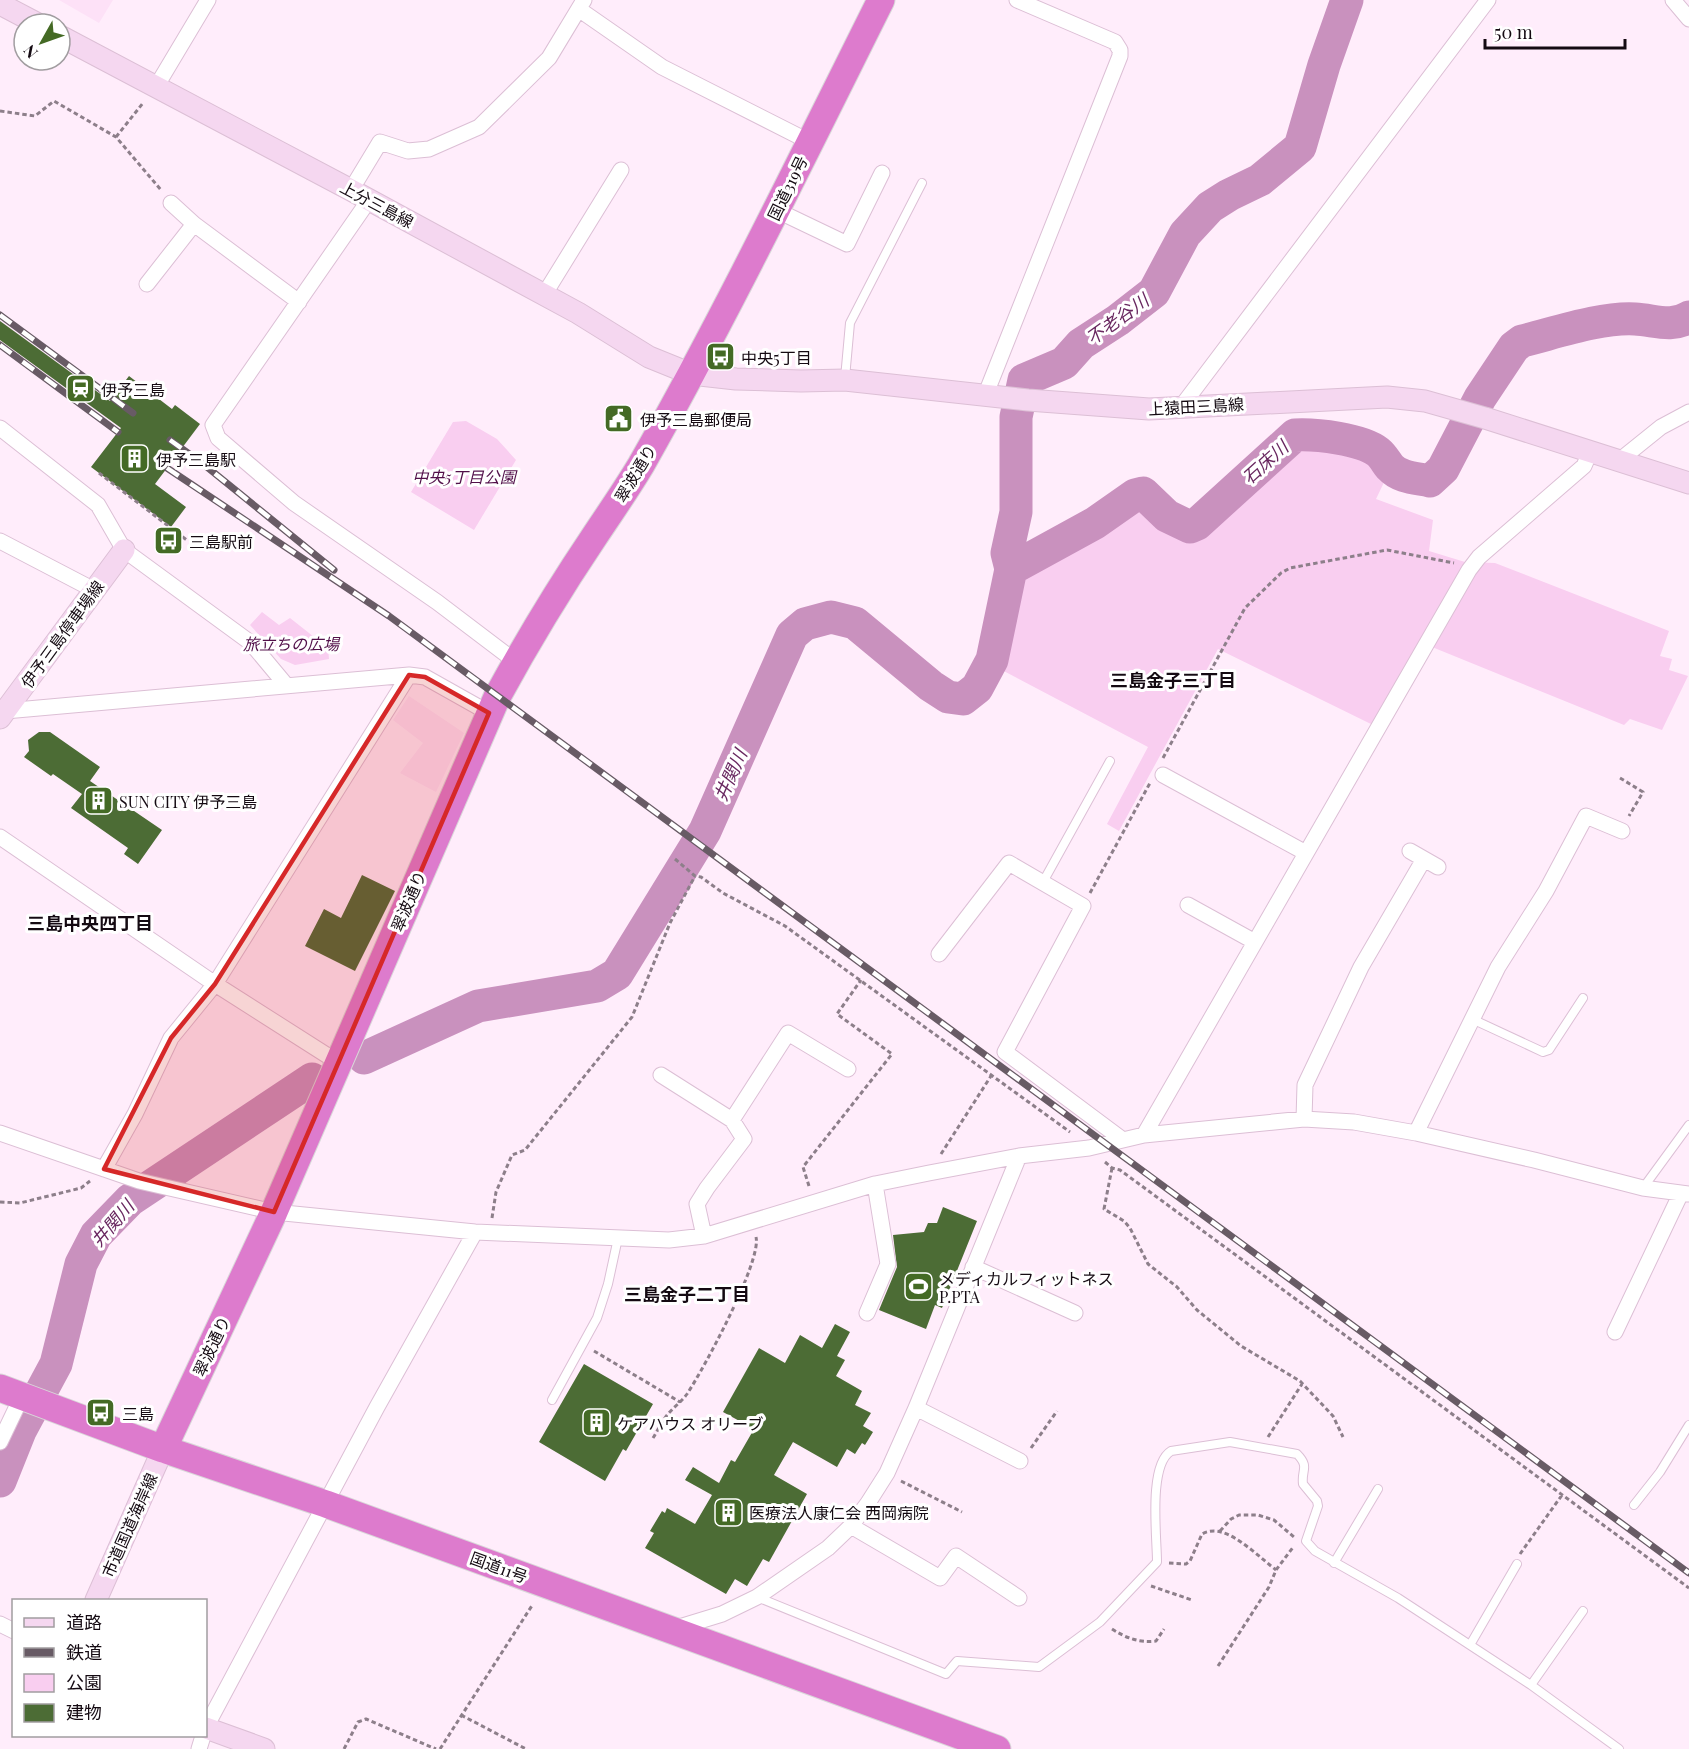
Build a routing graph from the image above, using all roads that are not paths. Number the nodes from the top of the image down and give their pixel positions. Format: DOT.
graph roads {
  1 [pos="208,0"];
  2 [pos="881,0"];
  3 [pos="1017,0"];
  4 [pos="1488,0"];
  5 [pos="1673,0"];
  6 [pos="0,4"];
  7 [pos="582,5"];
  8 [pos="15,12"];
  9 [pos="1689,19"];
  10 [pos="72,42"];
  11 [pos="156,87"];
  12 [pos="810,142"];
  13 [pos="621,170"];
  14 [pos="882,173"];
  15 [pos="922,183"];
  16 [pos="360,195"];
  17 [pos="171,203"];
  18 [pos="776,210"];
  19 [pos="194,224"];
  20 [pos="147,284"];
  21 [pos="544,295"];
  22 [pos="298,302"];
  23 [pos="692,374"];
  24 [pos="844,380"];
  25 [pos="985,396"];
  26 [pos="1180,407"];
  27 [pos="1689,412"];
  28 [pos="0,428"];
  29 [pos="1590,452"];
  30 [pos="1620,460"];
  31 [pos="1689,483"];
  32 [pos="0,541"];
  33 [pos="124,550"];
  34 [pos="93,590"];
  35 [pos="516,662"];
  36 [pos="409,675"];
  37 [pos="286,685"];
  38 [pos="489,713"];
  39 [pos="2,715"];
  40 [pos="1110,760"];
  41 [pos="1159,772"];
  42 [pos="1622,831"];
  43 [pos="0,837"];
  44 [pos="1410,851"];
  45 [pos="1306,853"];
  46 [pos="1043,882"];
  47 [pos="1188,905"];
  48 [pos="1255,942"];
  49 [pos="939,954"];
  50 [pos="215,984"];
  51 [pos="1583,998"];
  52 [pos="1472,1019"];
  53 [pos="339,1063"];
  54 [pos="848,1068"];
  55 [pos="661,1075"];
  56 [pos="1304,1119"];
  57 [pos="732,1120"];
  58 [pos="1689,1125"];
  59 [pos="0,1133"];
  60 [pos="1416,1133"];
  61 [pos="1144,1136"];
  62 [pos="1123,1140"];
  63 [pos="1018,1156"];
  64 [pos="104,1169"];
  65 [pos="875,1184"];
  66 [pos="1643,1188"];
  67 [pos="1685,1194"];
  68 [pos="274,1212"];
  69 [pos="475,1232"];
  70 [pos="704,1236"];
  71 [pos="618,1238"];
  72 [pos="972,1267"];
  73 [pos="867,1313"];
  74 [pos="1075,1313"];
  75 [pos="1614,1332"];
  76 [pos="11,1392"];
  77 [pos="552,1400"];
  78 [pos="916,1408"];
  79 [pos="1689,1425"];
  80 [pos="0,1442"];
  81 [pos="163,1449"];
  82 [pos="1020,1461"];
  83 [pos="1378,1489"];
  84 [pos="326,1504"];
  85 [pos="1634,1505"];
  86 [pos="851,1526"];
  87 [pos="1334,1563"];
  88 [pos="1517,1564"];
  89 [pos="757,1597"];
  90 [pos="1019,1598"];
  91 [pos="96,1599"];
  92 [pos="1583,1611"];
  93 [pos="672,1629"];
  94 [pos="1470,1645"];
  95 [pos="1531,1684"];
  96 [pos="207,1725"];
  97 [pos="207,1727"];
  98 [pos="264,1749"];
  99 [pos="998,1749"];
  100 [pos="1619,1749"];
  1 -- 11 [label="street"];
  2 -- 12 [label="highway, 国道319号"];
  3 -- 25 [label="street"];
  4 -- 26 [label="street"];
  5 -- 9 [label="street"];
  6 -- 8 [label="main road"];
  7 -- 12 [label="street"];
  7 -- 16 [label="street"];
  10 -- 11 [label="main road, 上分三島線"];
  11 -- 16 [label="main road, 上分三島線"];
  12 -- 18 [label="highway, 国道319号"];
  13 -- 21 [label="street"];
  14 -- 18 [label="street"];
  15 -- 24 [label="lane"];
  16 -- 21 [label="main road, 上分三島線"];
  16 -- 22 [label="street"];
  17 -- 19 [label="street"];
  18 -- 23 [label="highway, 国道319号"];
  19 -- 20 [label="street"];
  19 -- 22 [label="street"];
  21 -- 23 [label="main road, 上分三島線"];
  22 -- 35 [label="street"];
  23 -- 24 [label="main road, 上猿田三島線"];
  23 -- 35 [label="highway, 翠波通り"];
  24 -- 25 [label="main road, 上猿田三島線"];
  25 -- 26 [label="main road, 上猿田三島線"];
  26 -- 29 [label="main road, 上猿田三島線"];
  27 -- 30 [label="street"];
  28 -- 33 [label="street"];
  29 -- 30 [label="main road, 上猿田三島線"];
  29 -- 45 [label="street"];
  30 -- 31 [label="main road, 上猿田三島線"];
  32 -- 34 [label="street"];
  33 -- 34 [label="main road, 伊予三島停車場線"];
  33 -- 37 [label="street"];
  34 -- 39 [label="main road, 伊予三島停車場線"];
  35 -- 38 [label="highway, 翠波通り"];
  36 -- 37 [label="street"];
  36 -- 38 [label="street"];
  36 -- 50 [label="street"];
  37 -- 39 [label="street"];
  38 -- 53 [label="highway, 翠波通り"];
  40 -- 46 [label="lane"];
  41 -- 45 [label="street"];
  42 -- 52 [label="street"];
  43 -- 50 [label="street"];
  44 -- 56 [label="street"];
  45 -- 48 [label="street"];
  46 -- 49 [label="street"];
  46 -- 62 [label="street"];
  47 -- 48 [label="street"];
  48 -- 61 [label="street"];
  50 -- 53 [label="street"];
  50 -- 64 [label="street"];
  51 -- 52 [label="lane"];
  52 -- 60 [label="street"];
  53 -- 68 [label="highway, 翠波通り"];
  54 -- 57 [label="street"];
  55 -- 57 [label="street"];
  56 -- 60 [label="street"];
  56 -- 61 [label="street"];
  57 -- 70 [label="street"];
  58 -- 66 [label="lane"];
  59 -- 64 [label="street"];
  60 -- 66 [label="street"];
  61 -- 62 [label="street"];
  62 -- 63 [label="street"];
  63 -- 65 [label="street"];
  63 -- 72 [label="street"];
  64 -- 68 [label="street"];
  65 -- 70 [label="street"];
  65 -- 73 [label="street"];
  66 -- 67 [label="street"];
  67 -- 75 [label="street"];
  68 -- 69 [label="street"];
  68 -- 81 [label="highway, 翠波通り"];
  69 -- 71 [label="street"];
  69 -- 84 [label="street"];
  70 -- 71 [label="street"];
  71 -- 77 [label="lane"];
  72 -- 74 [label="street"];
  72 -- 78 [label="street"];
  76 -- 80 [label="street"];
  76 -- 81 [label="highway, 国道11号"];
  78 -- 82 [label="street"];
  78 -- 86 [label="street"];
  79 -- 85 [label="lane"];
  81 -- 84 [label="highway, 国道11号"];
  81 -- 91 [label="main road, 市道国道海岸線"];
  83 -- 87 [label="lane"];
  84 -- 93 [label="highway, 国道11号"];
  84 -- 96 [label="street"];
  86 -- 89 [label="street"];
  86 -- 90 [label="street"];
  87 -- 89 [label="lane"];
  87 -- 94 [label="lane"];
  88 -- 94 [label="lane"];
  89 -- 93 [label="street"];
  92 -- 95 [label="lane"];
  93 -- 99 [label="highway, 国道11号"];
  94 -- 95 [label="lane"];
  95 -- 100 [label="lane"];
  97 -- 98 [label="main road"];
}
